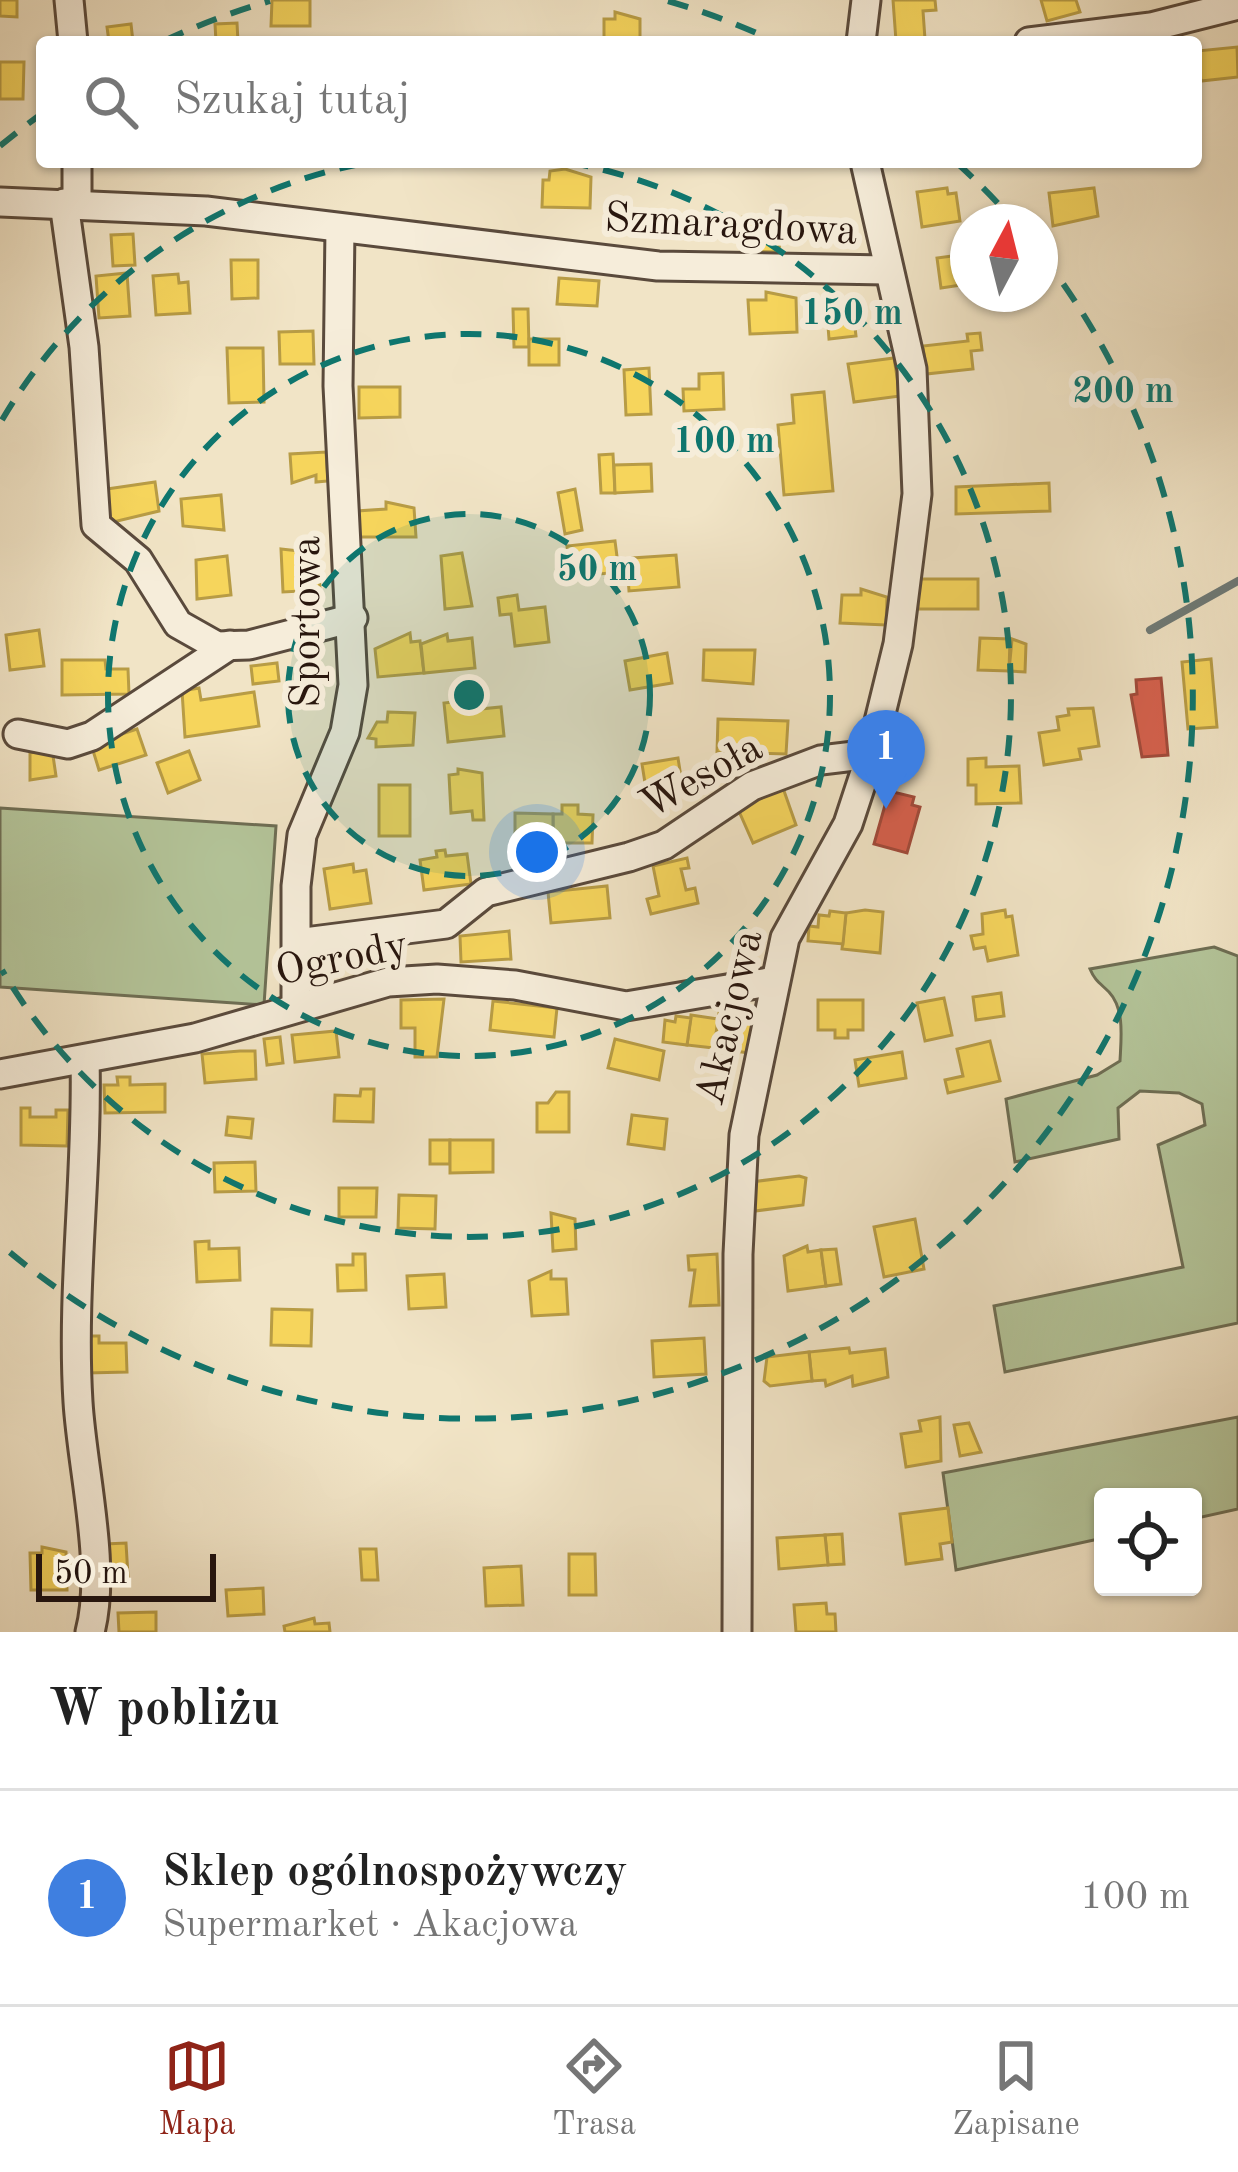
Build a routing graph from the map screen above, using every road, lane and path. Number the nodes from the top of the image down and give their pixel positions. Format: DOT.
graph roads {
  1 [pos="69,0"];
  2 [pos="866,0"];
  3 [pos="1238,5"];
  4 [pos="72,36"];
  5 [pos="863,36"];
  6 [pos="1078,36"];
  7 [pos="76,168"];
  8 [pos="866,168"];
  9 [pos="0,202"];
  10 [pos="71,203"];
  11 [pos="340,229"];
  12 [pos="886,270"];
  13 [pos="353,618"];
  14 [pos="230,645"];
  15 [pos="19,734"];
  16 [pos="871,754"];
  17 [pos="297,943"];
  18 [pos="775,981"];
  19 [pos="296,1006"];
  20 [pos="85,1059"];
  21 [pos="0,1074"];
  22 [pos="90,1632"];
  23 [pos="736,1632"];
  1 -- 4 [label="street"];
  2 -- 5 [label="street"];
  3 -- 6 [label="street"];
  7 -- 10 [label="street"];
  8 -- 12 [label="street, Akacjowa"];
  9 -- 10 [label="street, Szmaragdowa"];
  10 -- 11 [label="street, Szmaragdowa"];
  10 -- 14 [label="street"];
  11 -- 12 [label="street, Szmaragdowa"];
  11 -- 13 [label="street, Sportowa"];
  12 -- 16 [label="street, Akacjowa"];
  13 -- 14 [label="street"];
  13 -- 17 [label="street, Sportowa"];
  14 -- 15 [label="street"];
  16 -- 17 [label="street, Wesoła"];
  16 -- 18 [label="street, Akacjowa"];
  17 -- 19 [label="street, Sportowa"];
  18 -- 19 [label="street, Ogrody"];
  18 -- 23 [label="street, Akacjowa"];
  19 -- 20 [label="street, Ogrody"];
  20 -- 21 [label="street, Ogrody"];
  20 -- 22 [label="street"];
}
